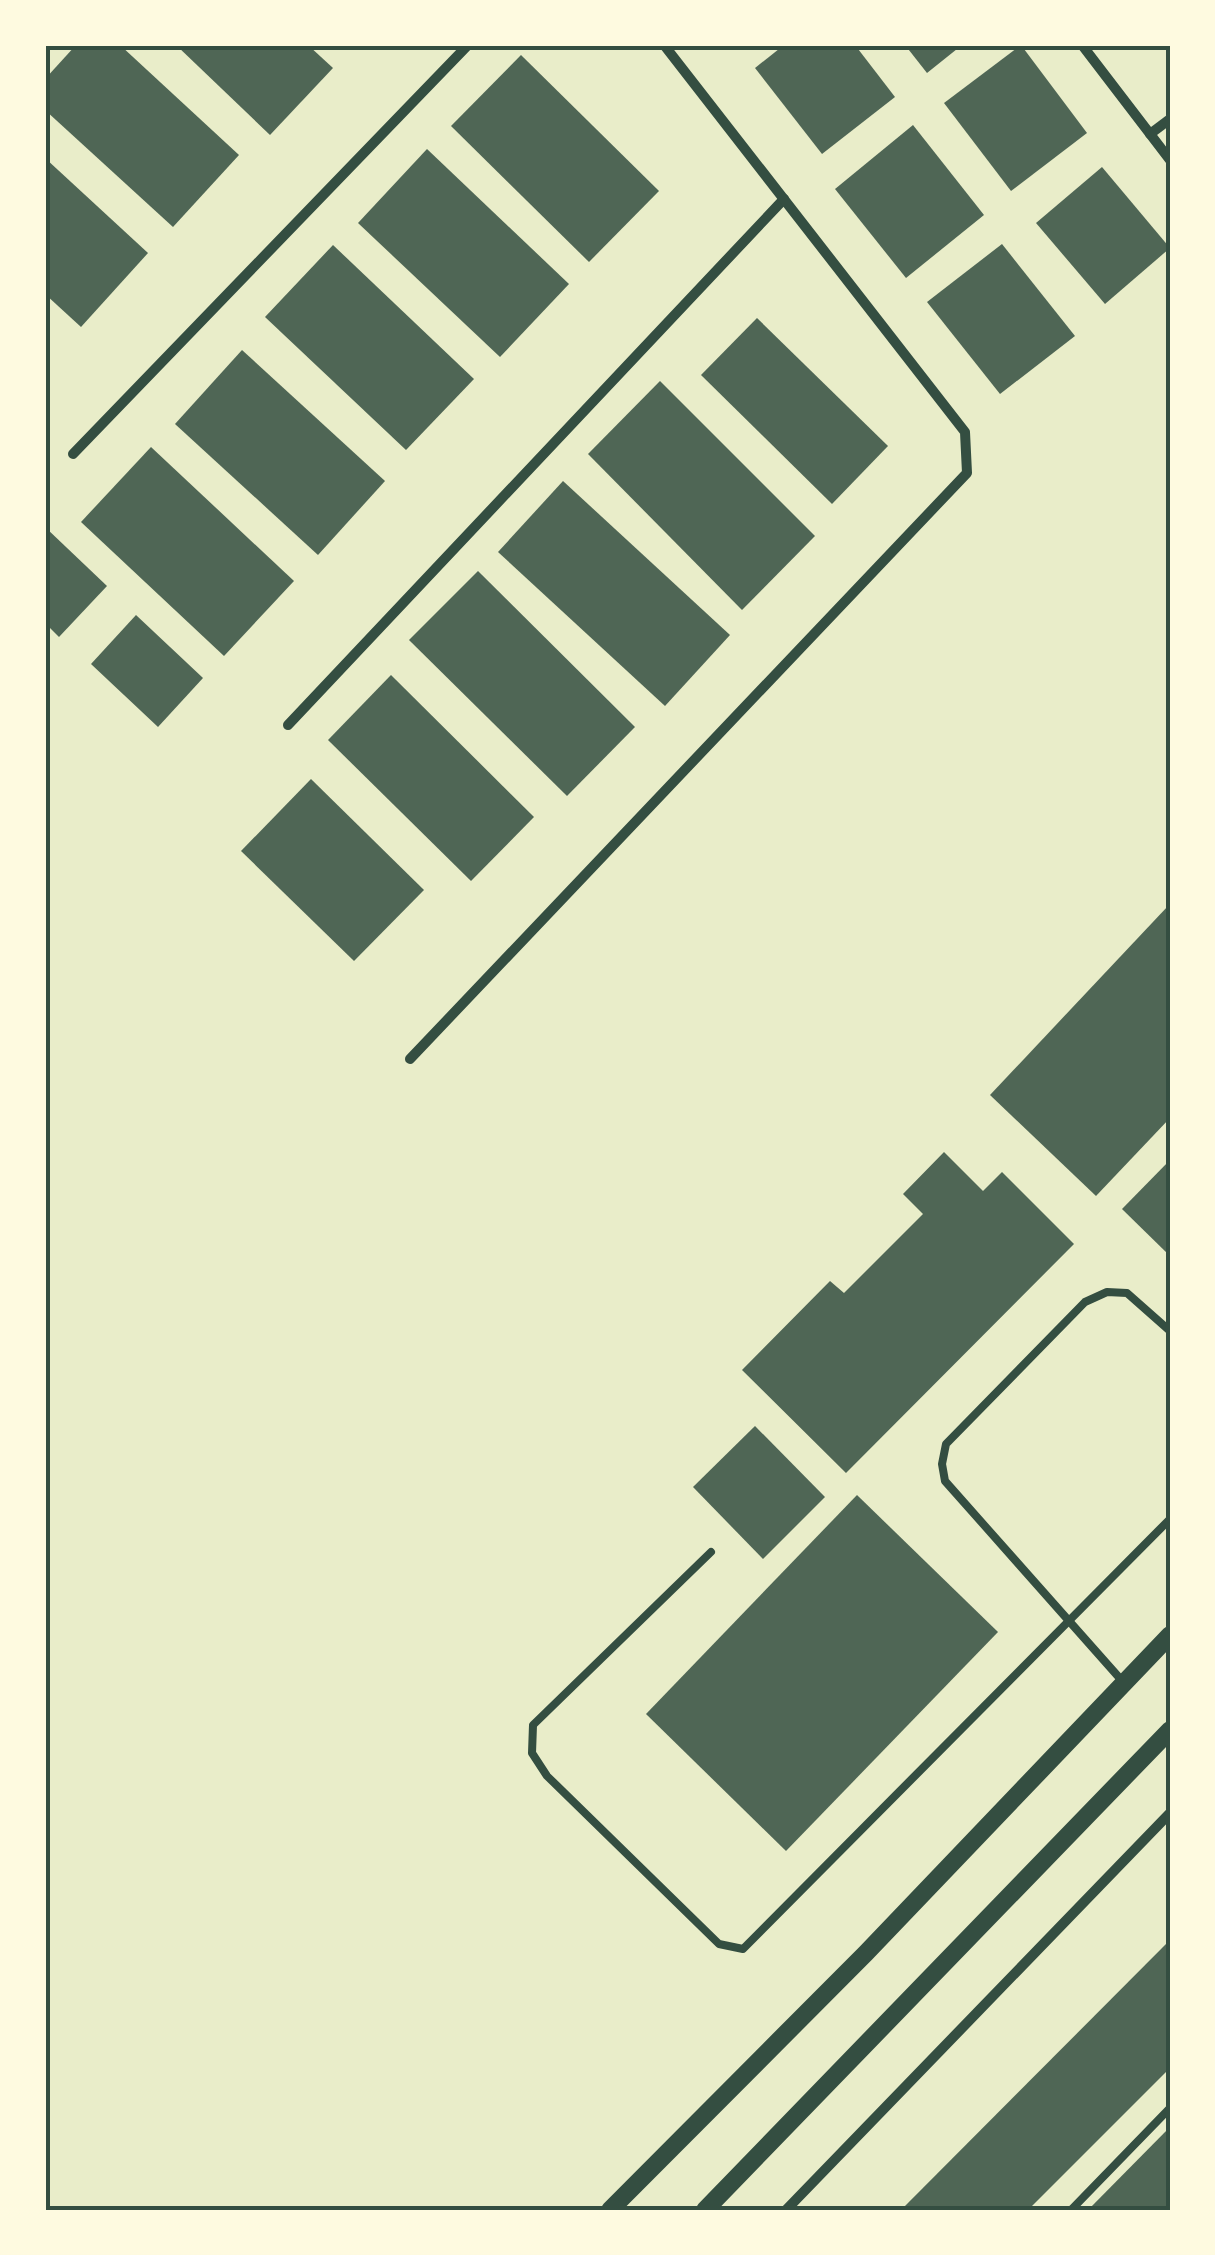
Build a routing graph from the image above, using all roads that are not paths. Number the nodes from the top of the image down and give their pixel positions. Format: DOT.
graph roads {
  1 [pos="468,45"];
  2 [pos="664,45"];
  3 [pos="1082,45"];
  4 [pos="1170,119"];
  5 [pos="1150,134"];
  6 [pos="1170,160"];
  7 [pos="784,199"];
  8 [pos="72,454"];
  9 [pos="288,725"];
  10 [pos="410,1059"];
  11 [pos="1170,1331"];
  12 [pos="1170,1520"];
  13 [pos="711,1552"];
  14 [pos="1070,1621"];
  15 [pos="1170,1634"];
  16 [pos="1124,1682"];
  17 [pos="1170,1730"];
  18 [pos="1169,1817"];
  19 [pos="1170,2108"];
  20 [pos="610,2210"];
  21 [pos="704,2210"];
  22 [pos="786,2210"];
  23 [pos="1071,2210"];
  1 -- 8 [label="street"];
  2 -- 7 [label="street"];
  3 -- 5 [label="street"];
  4 -- 5 [label="street"];
  5 -- 6 [label="street"];
  7 -- 9 [label="street"];
  7 -- 10 [label="street"];
  11 -- 14 [label="lane"];
  12 -- 14 [label="lane"];
  13 -- 14 [label="lane"];
  14 -- 16 [label="lane"];
  15 -- 16 [label="street"];
  16 -- 20 [label="street"];
  17 -- 21 [label="street"];
  18 -- 22 [label="street"];
  19 -- 23 [label="lane"];
}
